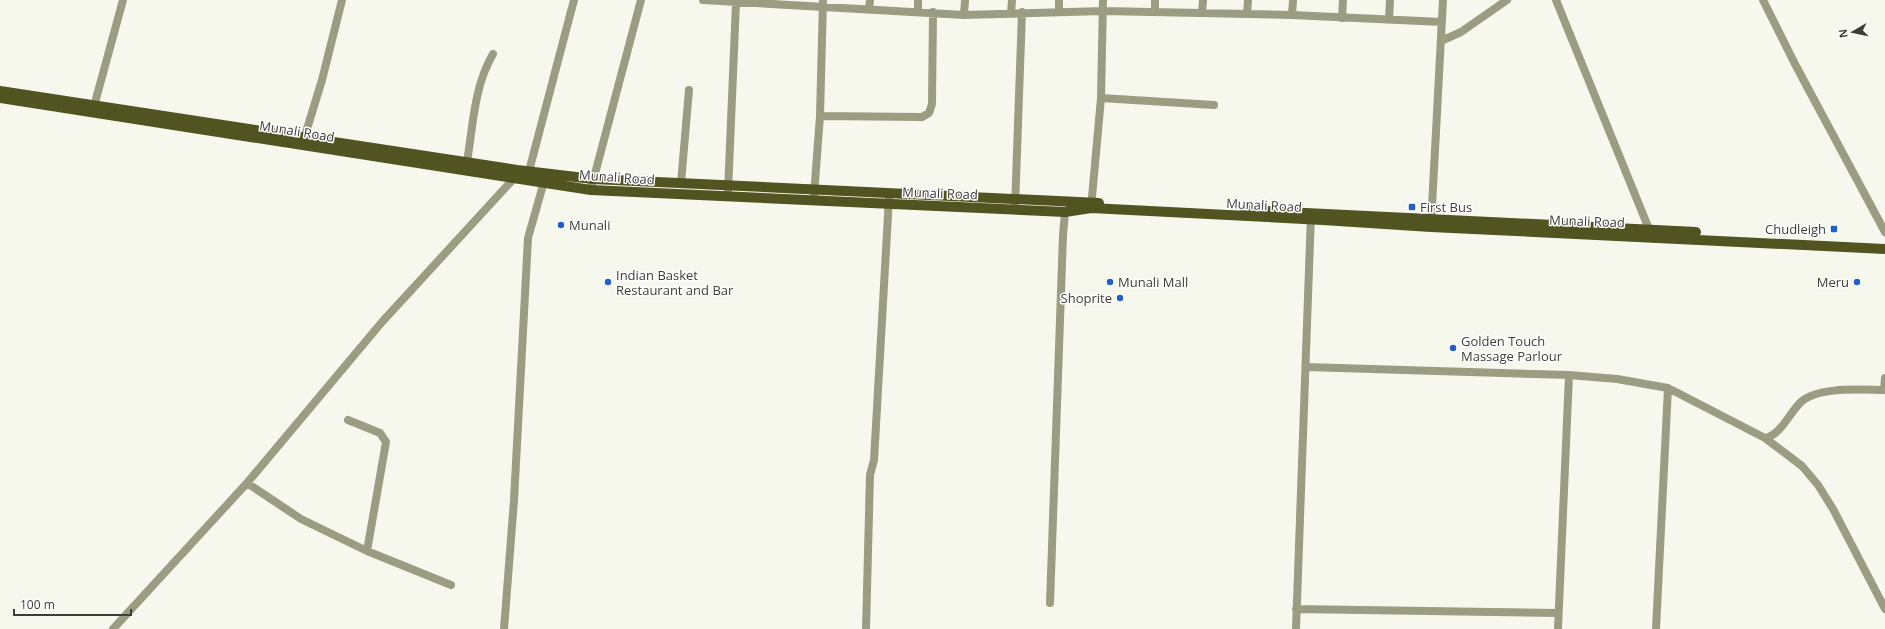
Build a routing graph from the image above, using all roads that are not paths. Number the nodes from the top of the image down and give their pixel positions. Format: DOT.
graph roads {
  1 [pos="123,0"];
  2 [pos="342,0"];
  3 [pos="574,0"];
  4 [pos="641,0"];
  5 [pos="703,0"];
  6 [pos="870,0"];
  7 [pos="918,0"];
  8 [pos="965,0"];
  9 [pos="1012,0"];
  10 [pos="1059,0"];
  11 [pos="1104,0"];
  12 [pos="1155,0"];
  13 [pos="1203,0"];
  14 [pos="1248,0"];
  15 [pos="1293,0"];
  16 [pos="1343,0"];
  17 [pos="1390,0"];
  18 [pos="1444,0"];
  19 [pos="1507,0"];
  20 [pos="1556,0"];
  21 [pos="1763,0"];
  22 [pos="733,2"];
  23 [pos="777,2"];
  24 [pos="823,3"];
  25 [pos="869,9"];
  26 [pos="1102,10"];
  27 [pos="918,11"];
  28 [pos="1059,11"];
  29 [pos="933,12"];
  30 [pos="1022,12"];
  31 [pos="1155,12"];
  32 [pos="1011,13"];
  33 [pos="1202,13"];
  34 [pos="1247,14"];
  35 [pos="964,15"];
  36 [pos="1292,15"];
  37 [pos="1342,18"];
  38 [pos="1389,20"];
  39 [pos="1442,22"];
  40 [pos="1441,41"];
  41 [pos="493,54"];
  42 [pos="0,90"];
  43 [pos="688,90"];
  44 [pos="0,98"];
  45 [pos="1101,98"];
  46 [pos="1214,105"];
  47 [pos="94,109"];
  48 [pos="820,116"];
  49 [pos="303,141"];
  50 [pos="467,162"];
  51 [pos="525,171"];
  52 [pos="514,178"];
  53 [pos="546,178"];
  54 [pos="593,179"];
  55 [pos="681,183"];
  56 [pos="591,190"];
  57 [pos="728,190"];
  58 [pos="890,193"];
  59 [pos="814,195"];
  60 [pos="888,204"];
  61 [pos="1015,204"];
  62 [pos="1091,205"];
  63 [pos="1066,212"];
  64 [pos="1311,217"];
  65 [pos="1431,223"];
  66 [pos="1885,232"];
  67 [pos="1651,233"];
  68 [pos="1885,242"];
  69 [pos="1885,249"];
  70 [pos="1306,367"];
  71 [pos="1569,375"];
  72 [pos="1885,378"];
  73 [pos="1668,388"];
  74 [pos="1885,390"];
  75 [pos="348,420"];
  76 [pos="1765,438"];
  77 [pos="247,483"];
  78 [pos="367,551"];
  79 [pos="451,585"];
  80 [pos="1050,603"];
  81 [pos="1296,609"];
  82 [pos="1885,609"];
  83 [pos="1558,613"];
  84 [pos="113,629"];
  85 [pos="504,629"];
  86 [pos="866,629"];
  87 [pos="1296,629"];
  88 [pos="1558,629"];
  89 [pos="1656,629"];
  1 -- 47 [label="street"];
  2 -- 49 [label="street"];
  3 -- 51 [label="street"];
  4 -- 54 [label="street"];
  5 -- 22 [label="street"];
  6 -- 25 [label="street"];
  7 -- 27 [label="street"];
  8 -- 35 [label="street"];
  9 -- 32 [label="street"];
  10 -- 28 [label="street"];
  11 -- 26 [label="street"];
  12 -- 31 [label="street"];
  13 -- 33 [label="street"];
  14 -- 34 [label="street"];
  15 -- 36 [label="street"];
  16 -- 37 [label="street"];
  17 -- 38 [label="street"];
  18 -- 39 [label="street"];
  19 -- 40 [label="street"];
  20 -- 67 [label="street"];
  21 -- 66 [label="street"];
  22 -- 23 [label="street"];
  22 -- 57 [label="street"];
  23 -- 24 [label="street"];
  24 -- 25 [label="street"];
  24 -- 48 [label="street"];
  25 -- 27 [label="street"];
  26 -- 28 [label="street"];
  26 -- 31 [label="street"];
  26 -- 45 [label="street"];
  27 -- 29 [label="street"];
  28 -- 30 [label="street"];
  29 -- 35 [label="street"];
  29 -- 48 [label="street"];
  30 -- 32 [label="street"];
  30 -- 61 [label="street"];
  31 -- 33 [label="street"];
  32 -- 35 [label="street"];
  33 -- 34 [label="street"];
  34 -- 36 [label="street"];
  36 -- 37 [label="street"];
  37 -- 38 [label="street"];
  38 -- 39 [label="street"];
  39 -- 40 [label="street"];
  40 -- 65 [label="street"];
  41 -- 50 [label="street"];
  42 -- 47 [label="main road, Munali Road"];
  43 -- 55 [label="street"];
  44 -- 47 [label="main road, Munali Road"];
  45 -- 46 [label="street"];
  45 -- 62 [label="street"];
  47 -- 49 [label="main road, Munali Road"];
  48 -- 59 [label="street"];
  49 -- 50 [label="main road, Munali Road"];
  49 -- 52 [label="main road, Munali Road"];
  50 -- 51 [label="main road, Munali Road"];
  51 -- 52 [label="street"];
  51 -- 53 [label="main road, Munali Road"];
  52 -- 53 [label="main road, Munali Road"];
  52 -- 77 [label="street"];
  53 -- 54 [label="main road, Munali Road"];
  53 -- 56 [label="main road, Munali Road"];
  53 -- 85 [label="street"];
  54 -- 55 [label="main road, Munali Road"];
  54 -- 56 [label="street"];
  55 -- 57 [label="main road, Munali Road"];
  56 -- 57 [label="main road, Munali Road"];
  57 -- 59 [label="main road, Munali Road"];
  58 -- 59 [label="main road, Munali Road"];
  58 -- 60 [label="street"];
  58 -- 61 [label="main road, Munali Road"];
  59 -- 60 [label="main road, Munali Road"];
  60 -- 61 [label="main road, Munali Road"];
  60 -- 86 [label="street"];
  61 -- 62 [label="main road, Munali Road"];
  61 -- 63 [label="main road, Munali Road"];
  62 -- 63 [label="main road, Munali Road"];
  62 -- 64 [label="main road, Munali Road"];
  63 -- 80 [label="street"];
  64 -- 65 [label="main road, Munali Road"];
  64 -- 70 [label="street"];
  65 -- 67 [label="main road, Munali Road"];
  67 -- 68 [label="main road, Munali Road"];
  67 -- 69 [label="main road, Munali Road"];
  70 -- 71 [label="street"];
  70 -- 81 [label="street"];
  71 -- 73 [label="street"];
  71 -- 83 [label="street"];
  72 -- 74 [label="street"];
  73 -- 76 [label="street"];
  73 -- 89 [label="street"];
  74 -- 76 [label="street"];
  75 -- 78 [label="street"];
  76 -- 82 [label="street"];
  77 -- 78 [label="street"];
  77 -- 84 [label="street"];
  78 -- 79 [label="street"];
  81 -- 83 [label="street"];
  81 -- 87 [label="street"];
  83 -- 88 [label="street"];
}
